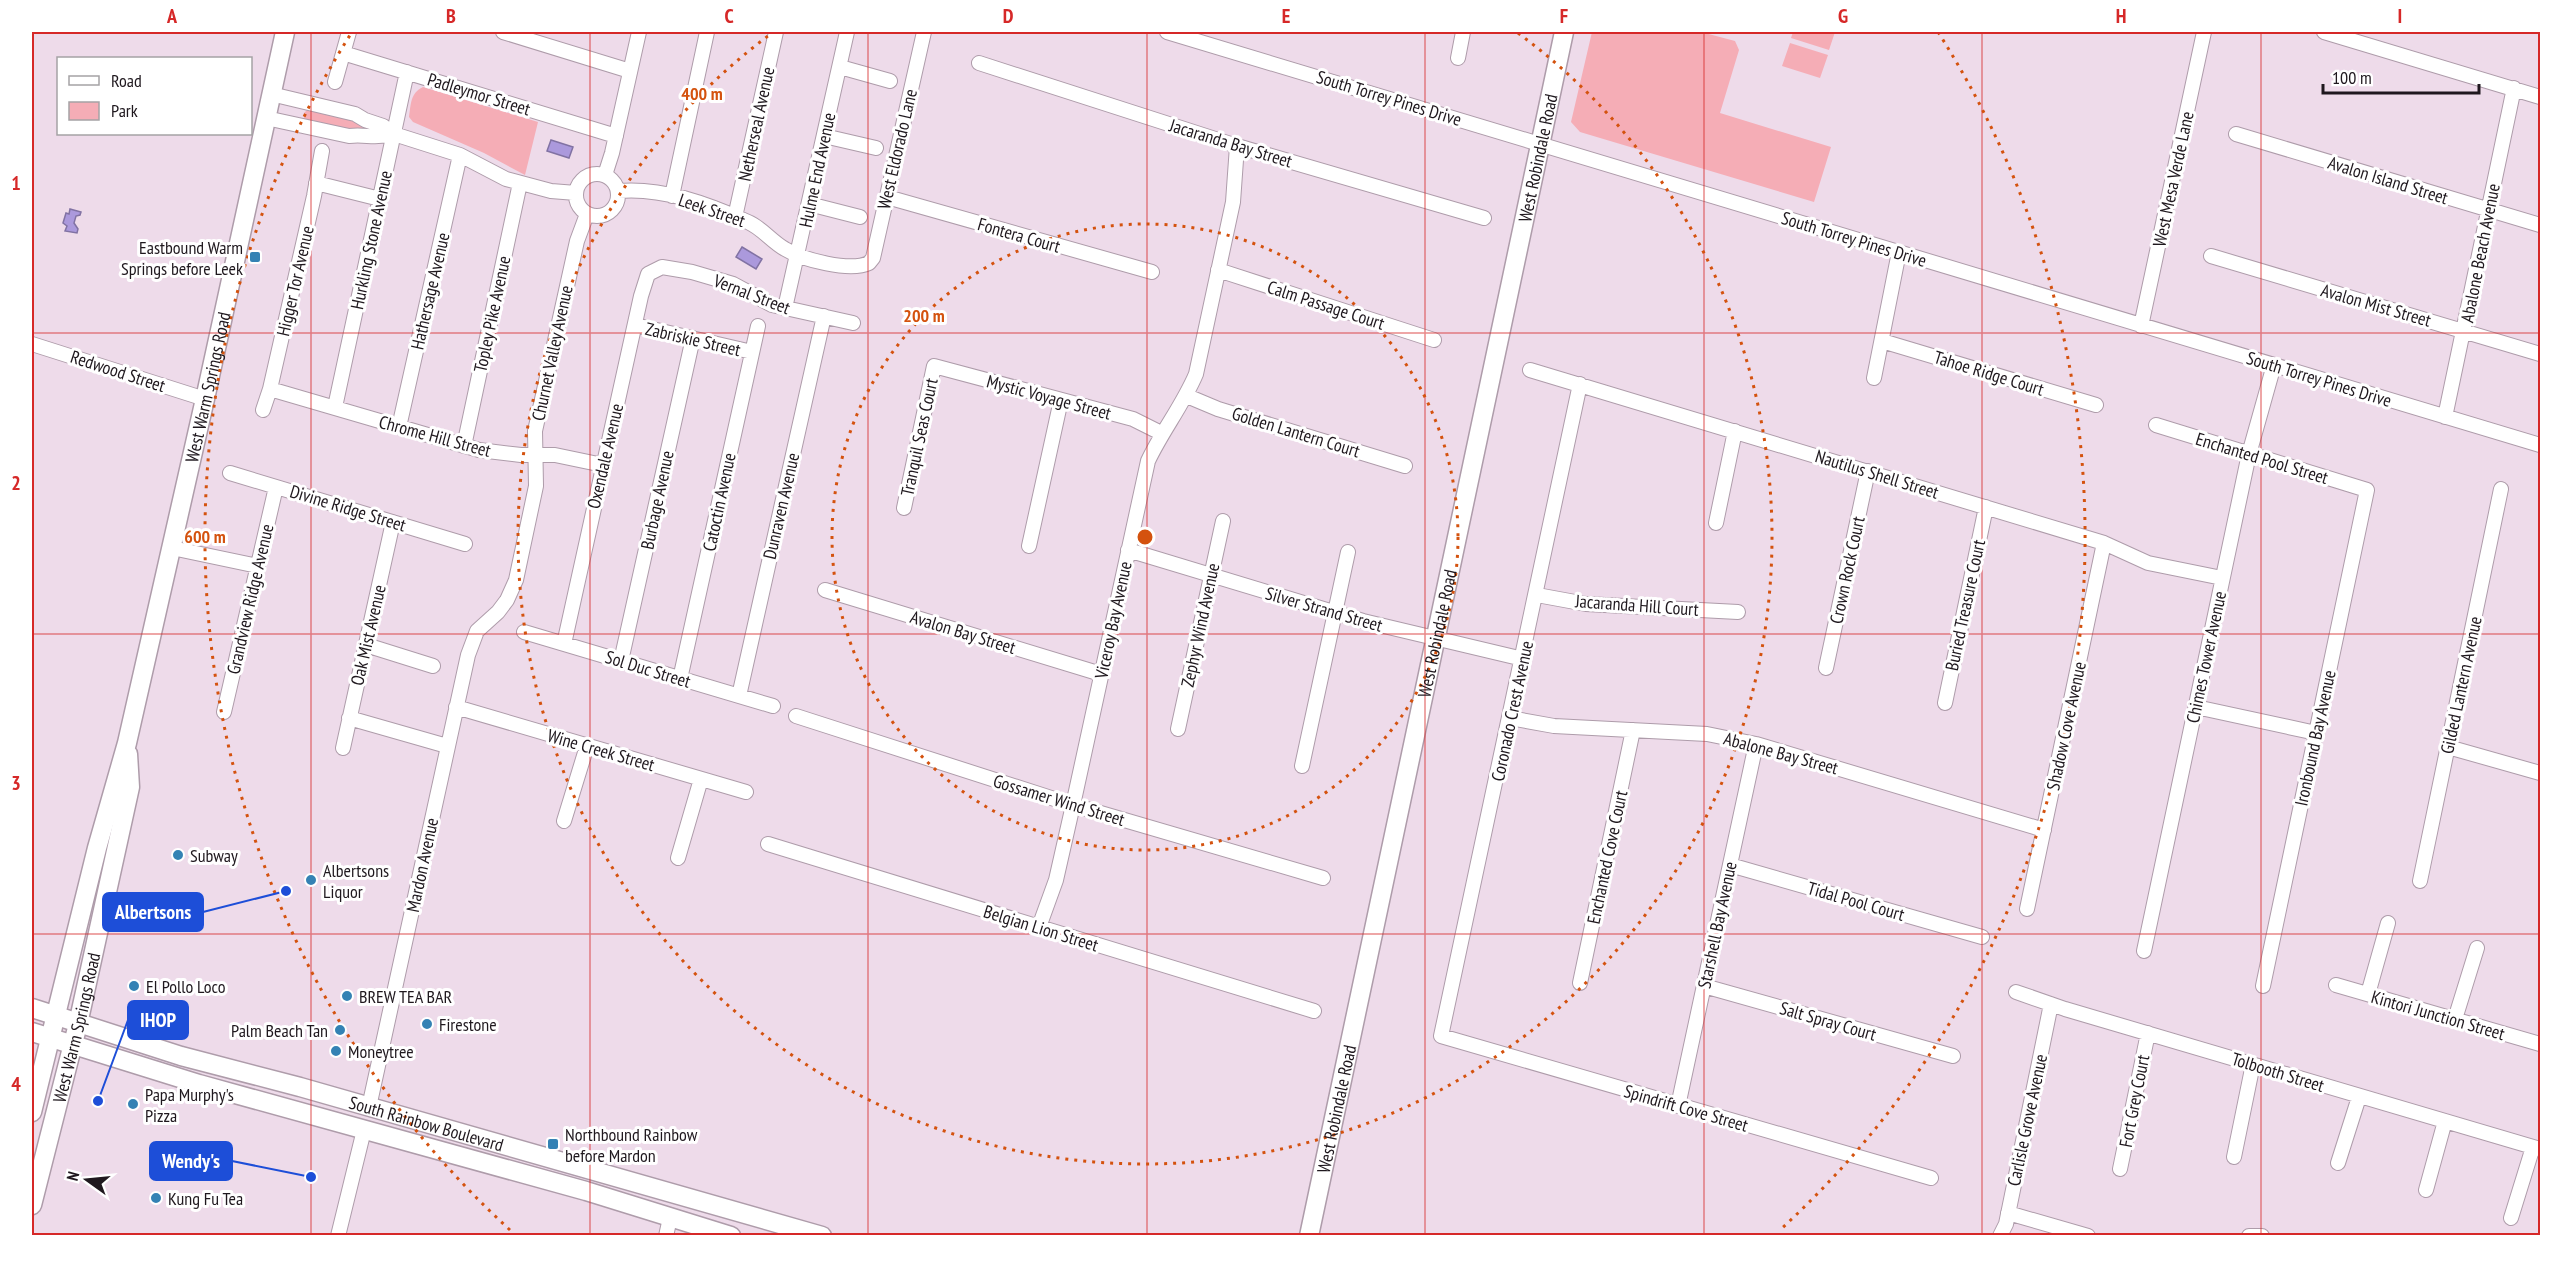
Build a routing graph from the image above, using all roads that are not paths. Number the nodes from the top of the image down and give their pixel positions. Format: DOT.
graph roads {
  1 [pos="285,32"];
  2 [pos="349,32"];
  3 [pos="503,32"];
  4 [pos="639,32"];
  5 [pos="707,32"];
  6 [pos="776,32"];
  7 [pos="847,32"];
  8 [pos="924,32"];
  9 [pos="1167,32"];
  10 [pos="1463,32"];
  11 [pos="1564,32"];
  12 [pos="2204,32"];
  13 [pos="2324,32"];
  14 [pos="343,53"];
  15 [pos="1458,58"];
  16 [pos="979,63"];
  17 [pos="840,67"];
  18 [pos="630,71"];
  19 [pos="407,72"];
  20 [pos="890,81"];
  21 [pos="335,82"];
  22 [pos="2514,88"];
  23 [pos="271,94"];
  24 [pos="2541,97"];
  25 [pos="266,118"];
  26 [pos="394,134"];
  27 [pos="2236,134"];
  28 [pos="616,136"];
  29 [pos="824,136"];
  30 [pos="1539,143"];
  31 [pos="1237,146"];
  32 [pos="876,148"];
  33 [pos="322,151"];
  34 [pos="460,155"];
  35 [pos="605,175"];
  36 [pos="316,183"];
  37 [pos="520,183"];
  38 [pos="618,191"];
  39 [pos="576,193"];
  40 [pos="672,196"];
  41 [pos="886,197"];
  42 [pos="380,199"];
  43 [pos="809,204"];
  44 [pos="2489,210"];
  45 [pos="587,214"];
  46 [pos="735,217"];
  47 [pos="860,217"];
  48 [pos="1484,218"];
  49 [pos="2541,225"];
  50 [pos="1899,252"];
  51 [pos="798,254"];
  52 [pos="2211,256"];
  53 [pos="866,265"];
  54 [pos="1218,270"];
  55 [pos="652,271"];
  56 [pos="1152,272"];
  57 [pos="785,308"];
  58 [pos="824,316"];
  59 [pos="853,323"];
  60 [pos="635,325"];
  61 [pos="758,326"];
  62 [pos="2141,326"];
  63 [pos="2464,331"];
  64 [pos="693,338"];
  65 [pos="1434,340"];
  66 [pos="1882,341"];
  67 [pos="32,344"];
  68 [pos="752,352"];
  69 [pos="2541,354"];
  70 [pos="2274,365"];
  71 [pos="934,366"];
  72 [pos="1530,370"];
  73 [pos="1874,378"];
  74 [pos="1580,384"];
  75 [pos="270,389"];
  76 [pos="1187,396"];
  77 [pos="205,399"];
  78 [pos="1061,400"];
  79 [pos="2096,405"];
  80 [pos="335,407"];
  81 [pos="263,410"];
  82 [pos="2445,417"];
  83 [pos="2156,425"];
  84 [pos="399,427"];
  85 [pos="1735,431"];
  86 [pos="1161,433"];
  87 [pos="2541,445"];
  88 [pos="464,446"];
  89 [pos="536,454"];
  90 [pos="2249,454"];
  91 [pos="603,465"];
  92 [pos="1405,466"];
  93 [pos="1868,471"];
  94 [pos="230,473"];
  95 [pos="276,487"];
  96 [pos="2501,489"];
  97 [pos="2367,490"];
  98 [pos="1986,507"];
  99 [pos="903,508"];
  100 [pos="1223,521"];
  101 [pos="393,522"];
  102 [pos="1716,523"];
  103 [pos="2104,543"];
  104 [pos="465,544"];
  105 [pos="1029,546"];
  106 [pos="172,548"];
  107 [pos="1128,549"];
  108 [pos="1348,552"];
  109 [pos="258,566"];
  110 [pos="1210,576"];
  111 [pos="2222,578"];
  112 [pos="825,590"];
  113 [pos="1537,594"];
  114 [pos="1335,612"];
  115 [pos="1738,612"];
  116 [pos="482,626"];
  117 [pos="524,632"];
  118 [pos="1437,641"];
  119 [pos="564,644"];
  120 [pos="366,645"];
  121 [pos="1523,659"];
  122 [pos="621,661"];
  123 [pos="433,666"];
  124 [pos="1826,668"];
  125 [pos="1101,674"];
  126 [pos="680,679"];
  127 [pos="739,696"];
  128 [pos="1945,703"];
  129 [pos="773,706"];
  130 [pos="456,707"];
  131 [pos="2196,707"];
  132 [pos="224,712"];
  133 [pos="796,717"];
  134 [pos="349,718"];
  135 [pos="1510,718"];
  136 [pos="1178,729"];
  137 [pos="1633,730"];
  138 [pos="2316,732"];
  139 [pos="127,743"];
  140 [pos="1756,744"];
  141 [pos="447,746"];
  142 [pos="587,746"];
  143 [pos="2448,747"];
  144 [pos="343,748"];
  145 [pos="1302,766"];
  146 [pos="2541,773"];
  147 [pos="701,779"];
  148 [pos="115,781"];
  149 [pos="746,792"];
  150 [pos="1073,805"];
  151 [pos="564,821"];
  152 [pos="2044,830"];
  153 [pos="768,844"];
  154 [pos="678,858"];
  155 [pos="1730,865"];
  156 [pos="113,867"];
  157 [pos="1323,878"];
  158 [pos="2421,881"];
  159 [pos="2027,909"];
  160 [pos="2388,923"];
  161 [pos="1039,927"];
  162 [pos="1982,938"];
  163 [pos="2477,948"];
  164 [pos="2145,951"];
  165 [pos="1580,983"];
  166 [pos="2336,985"];
  167 [pos="1704,986"];
  168 [pos="2263,986"];
  169 [pos="2016,992"];
  170 [pos="2368,994"];
  171 [pos="2051,1004"];
  172 [pos="32,1008"];
  173 [pos="1314,1011"];
  174 [pos="55,1017"];
  175 [pos="2455,1019"];
  176 [pos="78,1024"];
  177 [pos="32,1032"];
  178 [pos="2148,1033"];
  179 [pos="1441,1036"];
  180 [pos="50,1038"];
  181 [pos="2541,1044"];
  182 [pos="73,1046"];
  183 [pos="1953,1056"];
  184 [pos="2253,1064"];
  185 [pos="2359,1096"];
  186 [pos="270,1103"];
  187 [pos="369,1107"];
  188 [pos="1678,1107"];
  189 [pos="32,1112"];
  190 [pos="2445,1121"];
  191 [pos="364,1130"];
  192 [pos="468,1136"];
  193 [pos="2537,1148"];
  194 [pos="2234,1157"];
  195 [pos="2338,1163"];
  196 [pos="2120,1169"];
  197 [pos="1931,1178"];
  198 [pos="655,1187"];
  199 [pos="2426,1190"];
  200 [pos="586,1191"];
  201 [pos="32,1205"];
  202 [pos="743,1213"];
  203 [pos="2008,1213"];
  204 [pos="2511,1218"];
  205 [pos="668,1227"];
  206 [pos="338,1236"];
  207 [pos="731,1236"];
  208 [pos="822,1236"];
  209 [pos="1310,1236"];
  210 [pos="2000,1236"];
  211 [pos="2088,1236"];
  212 [pos="2249,1236"];
  213 [pos="2262,1236"];
  1 -- 23 [label="main road, West Warm Springs Road"];
  2 -- 14 [label="street"];
  3 -- 18 [label="street"];
  4 -- 18 [label="street"];
  5 -- 40 [label="street"];
  6 -- 46 [label="street, Netherseal Avenue"];
  7 -- 17 [label="street, Hulme End Avenue"];
  8 -- 41 [label="street, West Eldorado Lane"];
  9 -- 30 [label="street, South Torrey Pines Drive"];
  10 -- 15 [label="street"];
  11 -- 30 [label="main road, West Robindale Road"];
  12 -- 62 [label="street, West Mesa Verde Lane"];
  13 -- 22 [label="street"];
  14 -- 19 [label="street, Padleymor Street"];
  14 -- 21 [label="street"];
  16 -- 31 [label="street, Jacaranda Bay Street"];
  17 -- 20 [label="street"];
  17 -- 29 [label="street, Hulme End Avenue"];
  18 -- 28 [label="street"];
  19 -- 26 [label="street, Hurkling Stone Avenue"];
  19 -- 28 [label="street, Padleymor Street"];
  22 -- 24 [label="street"];
  22 -- 44 [label="street, Abalone Beach Avenue"];
  23 -- 25 [label="main road, West Warm Springs Road"];
  23 -- 26 [label="street"];
  25 -- 26 [label="street"];
  25 -- 77 [label="main road, West Warm Springs Road"];
  26 -- 34 [label="street"];
  26 -- 42 [label="street, Hurkling Stone Avenue"];
  27 -- 44 [label="street, Avalon Island Street"];
  28 -- 35 [label="street"];
  29 -- 32 [label="street"];
  29 -- 43 [label="street, Hulme End Avenue"];
  30 -- 50 [label="street, South Torrey Pines Drive"];
  30 -- 118 [label="main road, West Robindale Road"];
  31 -- 48 [label="street, Jacaranda Bay Street"];
  31 -- 54 [label="street, Viceroy Bay Avenue"];
  33 -- 36 [label="street, Higger Tor Avenue"];
  34 -- 37 [label="street"];
  34 -- 84 [label="street, Hathersage Avenue"];
  35 -- 38 [label="street"];
  35 -- 39 [label="street"];
  36 -- 42 [label="street"];
  36 -- 75 [label="street, Higger Tor Avenue"];
  37 -- 39 [label="street"];
  37 -- 88 [label="street, Topley Pike Avenue"];
  38 -- 40 [label="street, Leek Street"];
  38 -- 45 [label="street"];
  39 -- 45 [label="street"];
  40 -- 46 [label="street, Leek Street"];
  41 -- 53 [label="street, West Eldorado Lane"];
  41 -- 56 [label="street, Fontera Court"];
  42 -- 80 [label="street, Hurkling Stone Avenue"];
  43 -- 47 [label="street"];
  43 -- 51 [label="street, Hulme End Avenue"];
  44 -- 49 [label="street, Avalon Island Street"];
  44 -- 63 [label="street, Abalone Beach Avenue"];
  45 -- 89 [label="street, Churnet Valley Avenue"];
  46 -- 51 [label="street, Leek Street"];
  50 -- 62 [label="street, South Torrey Pines Drive"];
  50 -- 66 [label="street"];
  51 -- 53 [label="street, Leek Street"];
  51 -- 57 [label="street, Hulme End Avenue"];
  52 -- 63 [label="street, Avalon Mist Street"];
  54 -- 65 [label="street, Calm Passage Court"];
  54 -- 76 [label="street, Viceroy Bay Avenue"];
  55 -- 57 [label="street, Vernal Street"];
  55 -- 60 [label="street, Oxendale Avenue"];
  57 -- 58 [label="street, Vernal Street"];
  58 -- 59 [label="street, Vernal Street"];
  58 -- 127 [label="street, Dunraven Avenue"];
  60 -- 64 [label="street, Zabriskie Street"];
  60 -- 91 [label="street, Oxendale Avenue"];
  61 -- 68 [label="street, Catoctin Avenue"];
  62 -- 70 [label="street, South Torrey Pines Drive"];
  63 -- 69 [label="street, Avalon Mist Street"];
  63 -- 82 [label="street, Abalone Beach Avenue"];
  64 -- 68 [label="street, Zabriskie Street"];
  64 -- 122 [label="street, Burbage Avenue"];
  66 -- 73 [label="street"];
  66 -- 79 [label="street, Tahoe Ridge Court"];
  67 -- 77 [label="street, Redwood Street"];
  68 -- 126 [label="street, Catoctin Avenue"];
  70 -- 82 [label="street, South Torrey Pines Drive"];
  70 -- 90 [label="street, Chimes Tower Avenue"];
  71 -- 78 [label="street, Mystic Voyage Street"];
  71 -- 99 [label="street, Tranquil Seas Court"];
  72 -- 74 [label="street, Nautilus Shell Street"];
  74 -- 85 [label="street, Nautilus Shell Street"];
  74 -- 113 [label="street, Coronado Crest Avenue"];
  75 -- 80 [label="street, Chrome Hill Street"];
  75 -- 81 [label="street, Higger Tor Avenue"];
  76 -- 86 [label="street, Viceroy Bay Avenue"];
  76 -- 92 [label="street, Golden Lantern Court"];
  77 -- 106 [label="main road, West Warm Springs Road"];
  78 -- 86 [label="street, Mystic Voyage Street"];
  78 -- 105 [label="street"];
  80 -- 84 [label="street, Chrome Hill Street"];
  82 -- 87 [label="street, South Torrey Pines Drive"];
  83 -- 90 [label="street, Enchanted Pool Street"];
  84 -- 88 [label="street, Chrome Hill Street"];
  85 -- 93 [label="street, Nautilus Shell Street"];
  85 -- 102 [label="street"];
  86 -- 107 [label="street, Viceroy Bay Avenue"];
  88 -- 89 [label="street, Chrome Hill Street"];
  89 -- 91 [label="street, Chrome Hill Street"];
  89 -- 116 [label="street, Churnet Valley Avenue"];
  90 -- 97 [label="street, Enchanted Pool Street"];
  90 -- 111 [label="street, Chimes Tower Avenue"];
  91 -- 119 [label="street, Oxendale Avenue"];
  93 -- 98 [label="street, Nautilus Shell Street"];
  93 -- 124 [label="street, Crown Rock Court"];
  94 -- 95 [label="street, Divine Ridge Street"];
  95 -- 101 [label="street, Divine Ridge Street"];
  95 -- 109 [label="street, Grandview Ridge Avenue"];
  96 -- 143 [label="street, Gilded Lantern Avenue"];
  97 -- 138 [label="street, Ironbound Bay Avenue"];
  98 -- 103 [label="street, Nautilus Shell Street"];
  98 -- 128 [label="street, Buried Treasure Court"];
  100 -- 110 [label="street, Zephyr Wind Avenue"];
  101 -- 104 [label="street, Divine Ridge Street"];
  101 -- 120 [label="street, Oak Mist Avenue"];
  103 -- 111 [label="street, Nautilus Shell Street"];
  103 -- 152 [label="street, Shadow Cove Avenue"];
  106 -- 109 [label="street"];
  106 -- 139 [label="main road, West Warm Springs Road"];
  107 -- 110 [label="street, Silver Strand Street"];
  107 -- 125 [label="street, Viceroy Bay Avenue"];
  108 -- 114 [label="street"];
  109 -- 132 [label="street, Grandview Ridge Avenue"];
  110 -- 114 [label="street, Silver Strand Street"];
  110 -- 136 [label="street, Zephyr Wind Avenue"];
  111 -- 131 [label="street, Chimes Tower Avenue"];
  112 -- 125 [label="street, Avalon Bay Street"];
  113 -- 115 [label="street, Jacaranda Hill Court"];
  113 -- 121 [label="street, Coronado Crest Avenue"];
  114 -- 118 [label="street, Silver Strand Street"];
  114 -- 145 [label="street"];
  116 -- 130 [label="street, Mardon Avenue"];
  117 -- 119 [label="street, Sol Duc Street"];
  118 -- 121 [label="street, Silver Strand Street"];
  118 -- 209 [label="main road, West Robindale Road"];
  119 -- 122 [label="street, Sol Duc Street"];
  120 -- 123 [label="street"];
  120 -- 134 [label="street, Oak Mist Avenue"];
  121 -- 135 [label="street, Coronado Crest Avenue"];
  122 -- 126 [label="street, Sol Duc Street"];
  125 -- 150 [label="street, Viceroy Bay Avenue"];
  126 -- 127 [label="street, Sol Duc Street"];
  127 -- 129 [label="street, Sol Duc Street"];
  130 -- 141 [label="street, Mardon Avenue"];
  130 -- 142 [label="street, Wine Creek Street"];
  131 -- 138 [label="street"];
  131 -- 164 [label="street, Chimes Tower Avenue"];
  133 -- 150 [label="street, Gossamer Wind Street"];
  134 -- 141 [label="street"];
  134 -- 144 [label="street, Oak Mist Avenue"];
  135 -- 137 [label="street, Abalone Bay Street"];
  135 -- 179 [label="street, Coronado Crest Avenue"];
  137 -- 140 [label="street, Abalone Bay Street"];
  137 -- 165 [label="street, Enchanted Cove Court"];
  138 -- 168 [label="street, Ironbound Bay Avenue"];
  139 -- 148 [label="main road, West Warm Springs Road"];
  139 -- 156 [label="main road, West Warm Springs Road"];
  140 -- 152 [label="street, Abalone Bay Street"];
  140 -- 155 [label="street, Starshell Bay Avenue"];
  141 -- 187 [label="street, Mardon Avenue"];
  142 -- 147 [label="street, Wine Creek Street"];
  142 -- 151 [label="street"];
  143 -- 146 [label="street"];
  143 -- 158 [label="street, Gilded Lantern Avenue"];
  147 -- 149 [label="street, Wine Creek Street"];
  147 -- 154 [label="street"];
  148 -- 156 [label="main road"];
  148 -- 174 [label="main road, West Warm Springs Road"];
  150 -- 157 [label="street, Gossamer Wind Street"];
  150 -- 161 [label="street, Viceroy Bay Avenue"];
  152 -- 159 [label="street, Shadow Cove Avenue"];
  153 -- 161 [label="street, Belgian Lion Street"];
  155 -- 162 [label="street, Tidal Pool Court"];
  155 -- 167 [label="street, Starshell Bay Avenue"];
  156 -- 176 [label="main road, West Warm Springs Road"];
  160 -- 170 [label="street"];
  161 -- 173 [label="street, Belgian Lion Street"];
  163 -- 175 [label="street"];
  166 -- 170 [label="street, Kintori Junction Street"];
  167 -- 183 [label="street, Salt Spray Court"];
  167 -- 188 [label="street, Starshell Bay Avenue"];
  169 -- 171 [label="street, Tolbooth Street"];
  170 -- 175 [label="street, Kintori Junction Street"];
  171 -- 178 [label="street, Tolbooth Street"];
  171 -- 203 [label="street, Carlisle Grove Avenue"];
  172 -- 174 [label="main road, South Rainbow Boulevard"];
  174 -- 176 [label="main road, South Rainbow Boulevard"];
  174 -- 180 [label="main road, West Warm Springs Road"];
  175 -- 181 [label="street, Kintori Junction Street"];
  176 -- 182 [label="main road, West Warm Springs Road"];
  176 -- 187 [label="main road, South Rainbow Boulevard"];
  177 -- 180 [label="main road, South Rainbow Boulevard"];
  178 -- 184 [label="street, Tolbooth Street"];
  178 -- 196 [label="street, Fort Grey Court"];
  179 -- 188 [label="street, Spindrift Cove Street"];
  180 -- 182 [label="main road, South Rainbow Boulevard"];
  180 -- 189 [label="main road, West Warm Springs Road"];
  182 -- 186 [label="main road, South Rainbow Boulevard"];
  182 -- 201 [label="main road, West Warm Springs Road"];
  184 -- 185 [label="street, Tolbooth Street"];
  184 -- 194 [label="street"];
  185 -- 190 [label="street, Tolbooth Street"];
  185 -- 195 [label="street"];
  186 -- 187 [label="main road"];
  186 -- 191 [label="main road, South Rainbow Boulevard"];
  187 -- 192 [label="main road, South Rainbow Boulevard"];
  188 -- 197 [label="street, Spindrift Cove Street"];
  190 -- 193 [label="street, Tolbooth Street"];
  190 -- 199 [label="street"];
  191 -- 192 [label="main road"];
  191 -- 200 [label="main road, South Rainbow Boulevard"];
  191 -- 206 [label="street"];
  192 -- 198 [label="main road, South Rainbow Boulevard"];
  193 -- 204 [label="street"];
  198 -- 200 [label="main road"];
  198 -- 202 [label="main road, South Rainbow Boulevard"];
  200 -- 205 [label="main road, South Rainbow Boulevard"];
  202 -- 205 [label="main road"];
  202 -- 208 [label="main road, South Rainbow Boulevard"];
  203 -- 210 [label="street, Carlisle Grove Avenue"];
  203 -- 211 [label="street"];
  205 -- 207 [label="main road, South Rainbow Boulevard"];
  212 -- 213 [label="street"];
}
